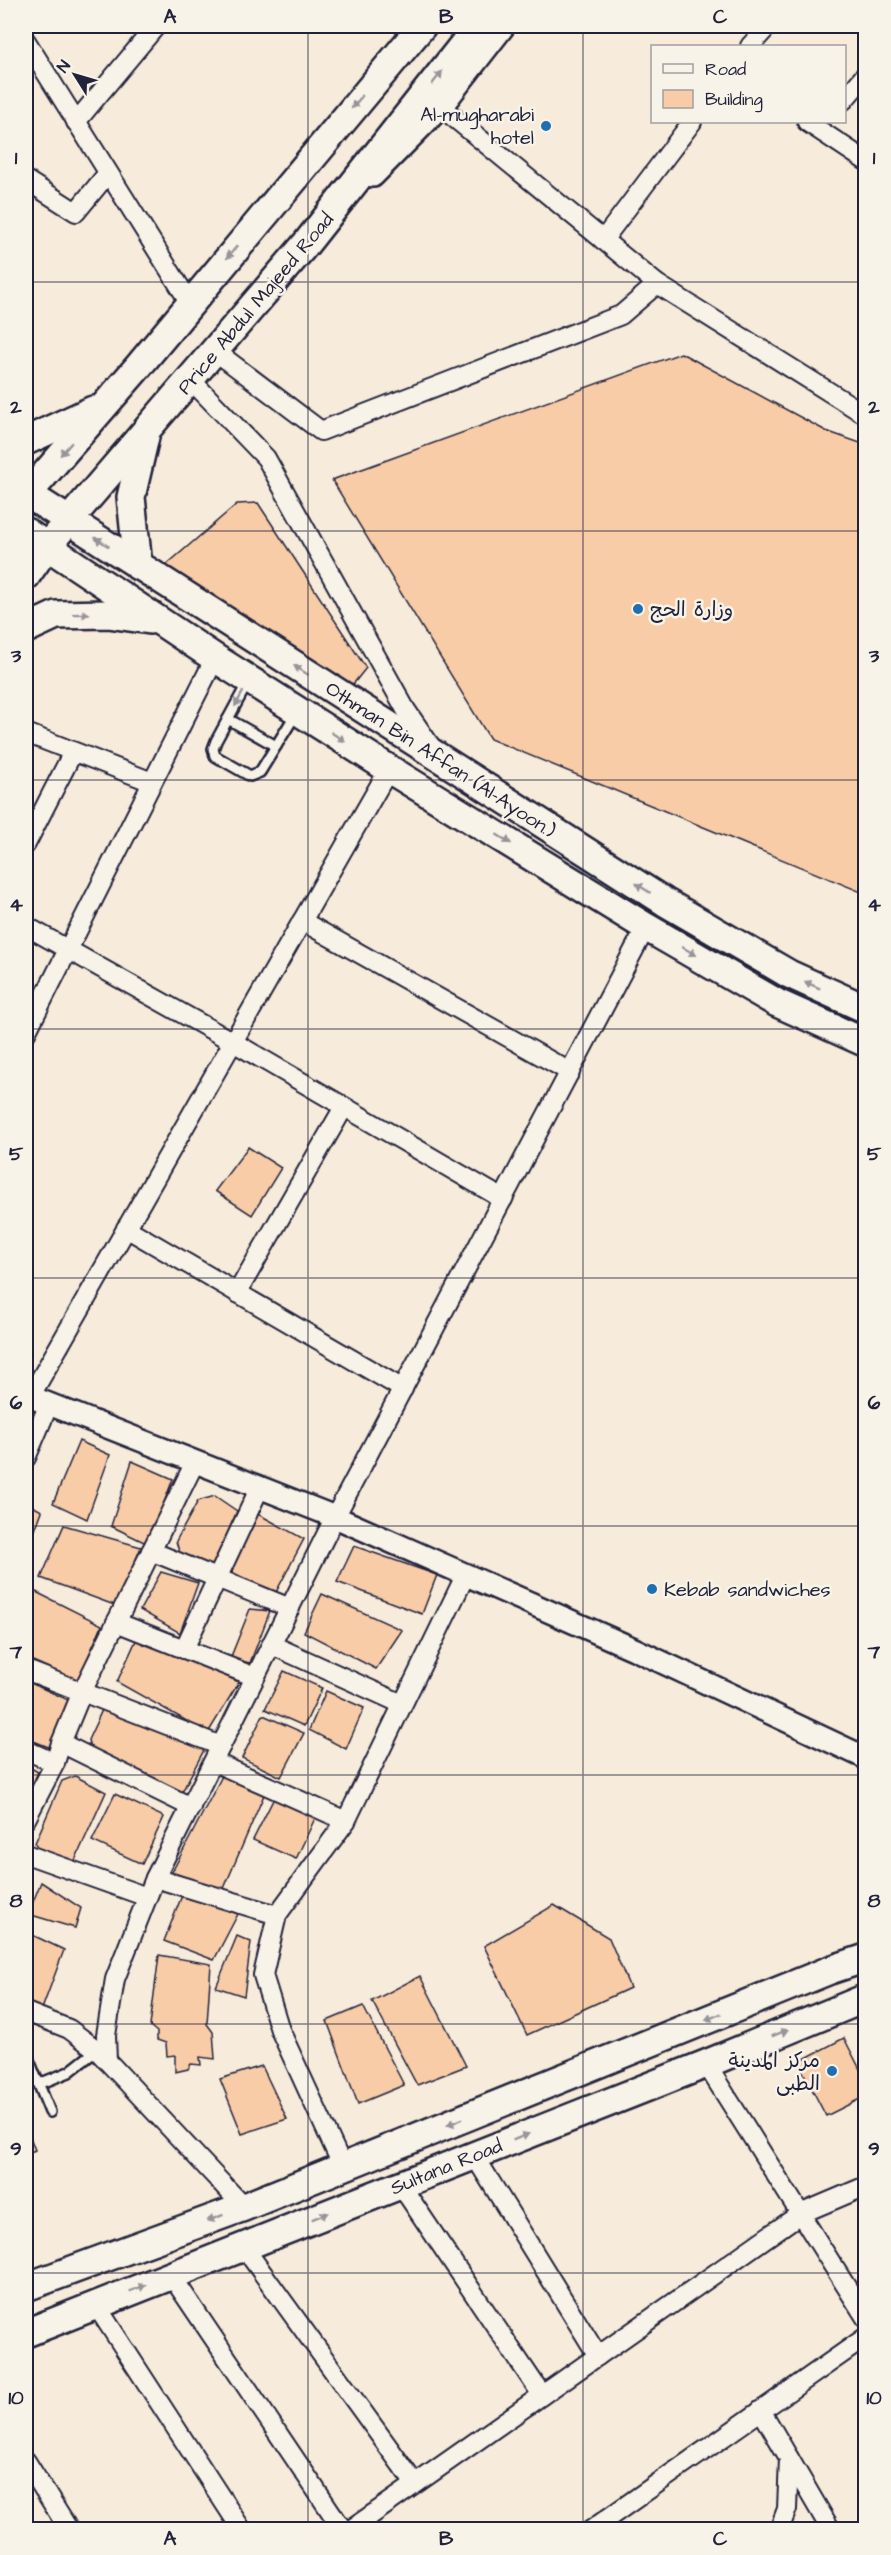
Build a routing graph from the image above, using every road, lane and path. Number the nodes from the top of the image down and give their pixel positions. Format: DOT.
graph roads {
  1 [pos="156,26"];
  2 [pos="422,26"];
  3 [pos="478,26"];
  4 [pos="504,26"];
  5 [pos="768,26"];
  6 [pos="26,41"];
  7 [pos="751,45"];
  8 [pos="866,74"];
  9 [pos="846,98"];
  10 [pos="441,107"];
  11 [pos="76,122"];
  12 [pos="691,123"];
  13 [pos="817,124"];
  14 [pos="866,160"];
  15 [pos="108,172"];
  16 [pos="26,180"];
  17 [pos="603,240"];
  18 [pos="305,245"];
  19 [pos="657,284"];
  20 [pos="190,303"];
  21 [pos="215,351"];
  22 [pos="191,380"];
  23 [pos="105,404"];
  24 [pos="864,412"];
  25 [pos="147,431"];
  26 [pos="26,441"];
  27 [pos="26,494"];
  28 [pos="69,521"];
  29 [pos="36,539"];
  30 [pos="138,566"];
  31 [pos="26,576"];
  32 [pos="156,621"];
  33 [pos="26,629"];
  34 [pos="214,658"];
  35 [pos="249,680"];
  36 [pos="298,711"];
  37 [pos="228,719"];
  38 [pos="26,733"];
  39 [pos="276,746"];
  40 [pos="73,752"];
  41 [pos="438,757"];
  42 [pos="389,769"];
  43 [pos="152,782"];
  44 [pos="26,844"];
  45 [pos="302,921"];
  46 [pos="26,926"];
  47 [pos="646,927"];
  48 [pos="67,950"];
  49 [pos="866,1009"];
  50 [pos="26,1033"];
  51 [pos="233,1042"];
  52 [pos="866,1043"];
  53 [pos="570,1072"];
  54 [pos="344,1107"];
  55 [pos="503,1199"];
  56 [pos="126,1228"];
  57 [pos="237,1293"];
  58 [pos="403,1389"];
  59 [pos="35,1398"];
  60 [pos="26,1458"];
  61 [pos="195,1462"];
  62 [pos="260,1487"];
  63 [pos="335,1517"];
  64 [pos="151,1551"];
  65 [pos="466,1574"];
  66 [pos="217,1578"];
  67 [pos="290,1608"];
  68 [pos="116,1622"];
  69 [pos="272,1645"];
  70 [pos="184,1649"];
  71 [pos="26,1670"];
  72 [pos="255,1677"];
  73 [pos="82,1692"];
  74 [pos="402,1704"];
  75 [pos="60,1743"];
  76 [pos="26,1750"];
  77 [pos="217,1754"];
  78 [pos="866,1758"];
  79 [pos="55,1763"];
  80 [pos="191,1807"];
  81 [pos="26,1819"];
  82 [pos="346,1821"];
  83 [pos="26,1854"];
  84 [pos="155,1878"];
  85 [pos="147,1897"];
  86 [pos="278,1915"];
  87 [pos="866,1958"];
  88 [pos="866,1998"];
  89 [pos="26,2012"];
  90 [pos="26,2053"];
  91 [pos="102,2055"];
  92 [pos="706,2064"];
  93 [pos="39,2084"];
  94 [pos="50,2112"];
  95 [pos="474,2155"];
  96 [pos="343,2167"];
  97 [pos="400,2184"];
  98 [pos="866,2186"];
  99 [pos="244,2207"];
  100 [pos="800,2214"];
  101 [pos="243,2246"];
  102 [pos="171,2275"];
  103 [pos="26,2287"];
  104 [pos="96,2305"];
  105 [pos="866,2318"];
  106 [pos="26,2333"];
  107 [pos="866,2337"];
  108 [pos="598,2356"];
  109 [pos="542,2394"];
  110 [pos="761,2410"];
  111 [pos="789,2458"];
  112 [pos="26,2461"];
  113 [pos="415,2484"];
  114 [pos="69,2529"];
  115 [pos="242,2529"];
  116 [pos="343,2529"];
  117 [pos="350,2529"];
  118 [pos="591,2529"];
  119 [pos="779,2529"];
  120 [pos="831,2529"];
  1 -- 11 [label="street"];
  2 -- 20 [label="main road, one-way"];
  18 -- 3 [label="main road, Price Abdul Majeed Road, one-way"];
  4 -- 10 [label="street"];
  5 -- 7 [label="street"];
  6 -- 11 [label="street"];
  8 -- 9 [label="street"];
  10 -- 17 [label="street"];
  10 -- 18 [label="street"];
  11 -- 15 [label="street"];
  12 -- 17 [label="street"];
  13 -- 14 [label="street"];
  15 -- 16 [label="street"];
  15 -- 20 [label="street"];
  17 -- 19 [label="street"];
  18 -- 21 [label="main road, Price Abdul Majeed Road"];
  19 -- 21 [label="street"];
  19 -- 24 [label="street"];
  20 -- 23 [label="main road"];
  21 -- 22 [label="main road, Price Abdul Majeed Road"];
  22 -- 25 [label="main road, Price Abdul Majeed Road"];
  22 -- 41 [label="street"];
  23 -- 26 [label="main road"];
  23 -- 27 [label="main road, one-way"];
  25 -- 28 [label="main road, Price Abdul Majeed Road"];
  25 -- 30 [label="main road"];
  27 -- 28 [label="main road, Othman Bin Affan (Al-Ayoon.)"];
  28 -- 29 [label="main road, Price Abdul Majeed Road"];
  30 -- 28 [label="main road, Othman Bin Affan (Al-Ayoon.), one-way"];
  29 -- 31 [label="main road, Price Abdul Majeed Road"];
  29 -- 32 [label="main road, Othman Bin Affan (Al-Ayoon.)"];
  41 -- 30 [label="main road, Othman Bin Affan (Al-Ayoon.), one-way"];
  33 -- 32 [label="main road, one-way"];
  32 -- 34 [label="main road, Othman Bin Affan (Al-Ayoon.)"];
  34 -- 35 [label="main road, Othman Bin Affan (Al-Ayoon.)"];
  34 -- 43 [label="street"];
  35 -- 36 [label="main road, Othman Bin Affan (Al-Ayoon.)"];
  35 -- 37 [label="lane, one-way"];
  36 -- 39 [label="lane"];
  36 -- 42 [label="main road, Othman Bin Affan (Al-Ayoon.), one-way"];
  37 -- 39 [label="lane"];
  37 -- 39 [label="lane"];
  38 -- 40 [label="street"];
  40 -- 43 [label="street"];
  40 -- 44 [label="street"];
  49 -- 41 [label="main road, Othman Bin Affan (Al-Ayoon.), one-way"];
  42 -- 45 [label="street"];
  42 -- 47 [label="main road, Othman Bin Affan (Al-Ayoon.), one-way"];
  43 -- 48 [label="street"];
  45 -- 51 [label="street"];
  45 -- 53 [label="street"];
  46 -- 48 [label="street"];
  47 -- 52 [label="main road, Othman Bin Affan (Al-Ayoon.), one-way"];
  47 -- 53 [label="street"];
  48 -- 50 [label="street"];
  48 -- 51 [label="street"];
  51 -- 54 [label="street"];
  51 -- 56 [label="street"];
  53 -- 55 [label="street"];
  54 -- 55 [label="street"];
  54 -- 57 [label="street"];
  55 -- 58 [label="street"];
  56 -- 57 [label="street"];
  56 -- 59 [label="street"];
  57 -- 58 [label="street"];
  58 -- 63 [label="street"];
  59 -- 60 [label="street"];
  59 -- 61 [label="street"];
  61 -- 62 [label="street"];
  61 -- 64 [label="street"];
  62 -- 63 [label="street"];
  62 -- 66 [label="street"];
  63 -- 65 [label="street"];
  63 -- 67 [label="street"];
  64 -- 66 [label="street"];
  64 -- 68 [label="street"];
  65 -- 74 [label="street"];
  65 -- 78 [label="street"];
  66 -- 67 [label="street"];
  66 -- 70 [label="street"];
  67 -- 69 [label="street"];
  68 -- 70 [label="street"];
  68 -- 73 [label="street"];
  69 -- 72 [label="street"];
  69 -- 74 [label="street"];
  70 -- 72 [label="street"];
  71 -- 73 [label="street"];
  72 -- 77 [label="street"];
  73 -- 75 [label="street"];
  73 -- 77 [label="street"];
  74 -- 82 [label="street"];
  75 -- 79 [label="street"];
  75 -- 80 [label="street"];
  76 -- 79 [label="street"];
  77 -- 80 [label="street"];
  77 -- 82 [label="street"];
  79 -- 81 [label="street"];
  80 -- 84 [label="street"];
  82 -- 86 [label="street"];
  83 -- 85 [label="street"];
  84 -- 85 [label="street"];
  84 -- 86 [label="street"];
  85 -- 91 [label="street"];
  86 -- 96 [label="street"];
  87 -- 96 [label="main road, Sultana Road, one-way"];
  92 -- 88 [label="main road, Sultana Road, one-way"];
  89 -- 91 [label="street"];
  90 -- 93 [label="lane"];
  91 -- 93 [label="lane"];
  91 -- 99 [label="street"];
  95 -- 92 [label="main road, Sultana Road, one-way"];
  92 -- 100 [label="street"];
  93 -- 94 [label="lane"];
  95 -- 97 [label="main road, Sultana Road"];
  95 -- 108 [label="street"];
  96 -- 99 [label="main road, Sultana Road"];
  101 -- 97 [label="main road, Sultana Road, one-way"];
  97 -- 109 [label="street"];
  98 -- 100 [label="street"];
  99 -- 103 [label="main road, Sultana Road, one-way"];
  100 -- 105 [label="street"];
  100 -- 108 [label="street"];
  101 -- 102 [label="main road, Sultana Road"];
  101 -- 113 [label="street"];
  104 -- 102 [label="main road, Sultana Road, one-way"];
  102 -- 116 [label="street"];
  104 -- 106 [label="main road, Sultana Road"];
  104 -- 115 [label="street"];
  107 -- 110 [label="street"];
  108 -- 109 [label="street"];
  109 -- 113 [label="street"];
  110 -- 111 [label="street"];
  110 -- 118 [label="street"];
  111 -- 119 [label="street"];
  111 -- 120 [label="street"];
  112 -- 114 [label="street"];
  113 -- 117 [label="street"];
}
